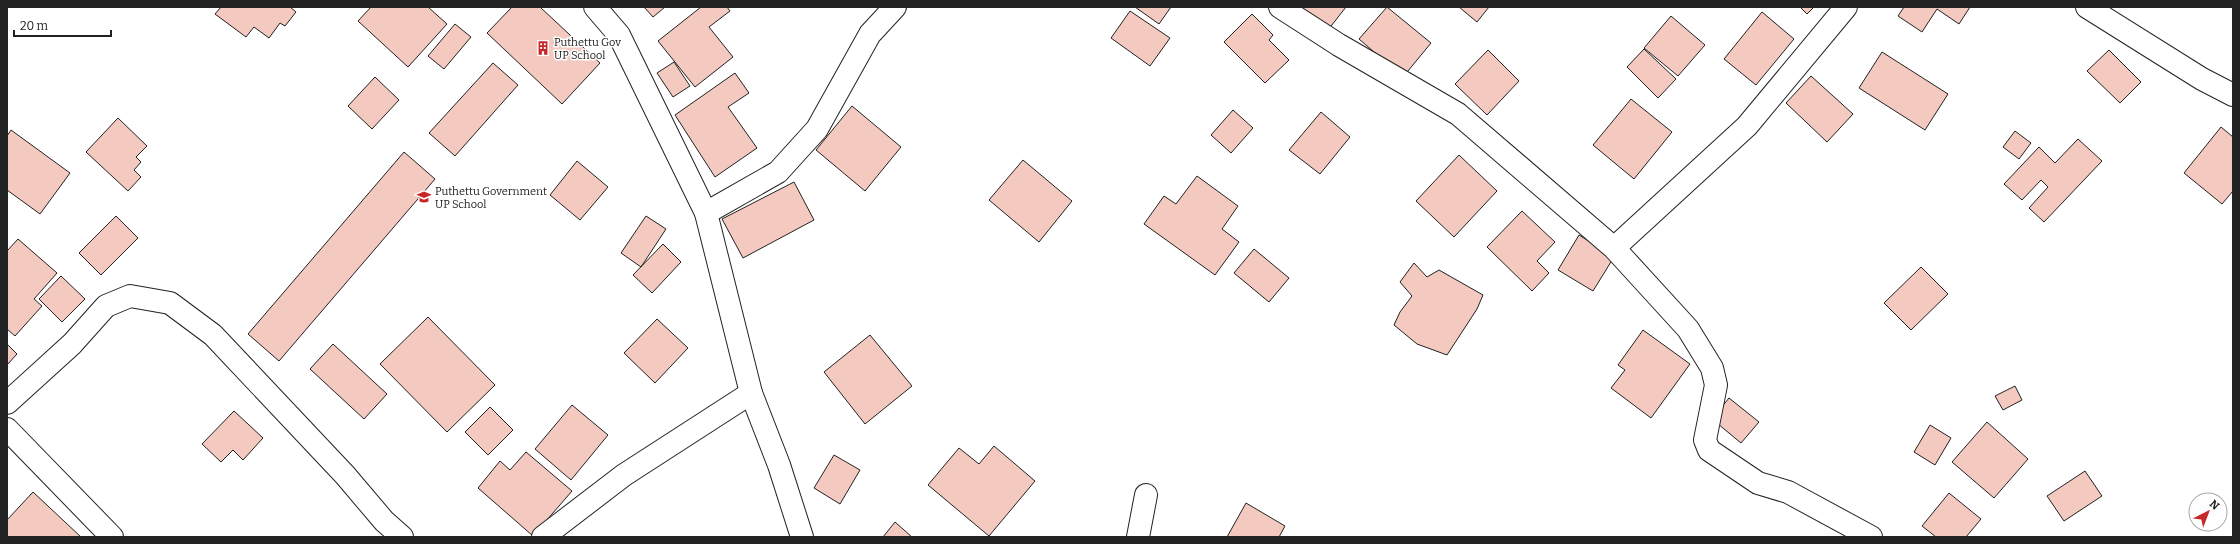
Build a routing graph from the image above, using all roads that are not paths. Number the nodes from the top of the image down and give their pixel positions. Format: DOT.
graph roads {
  1 [pos="595,7"];
  2 [pos="895,7"];
  3 [pos="1280,7"];
  4 [pos="1846,7"];
  5 [pos="2087,7"];
  6 [pos="2233,95"];
  7 [pos="706,213"];
  8 [pos="1614,248"];
  9 [pos="751,393"];
  10 [pos="7,403"];
  11 [pos="7,428"];
  12 [pos="1146,495"];
  13 [pos="112,537"];
  14 [pos="402,537"];
  15 [pos="543,537"];
  16 [pos="802,537"];
  17 [pos="1138,537"];
  18 [pos="1871,537"];
  1 -- 7 [label="street"];
  2 -- 7 [label="street"];
  3 -- 8 [label="street"];
  4 -- 8 [label="street"];
  5 -- 6 [label="street"];
  7 -- 9 [label="street"];
  8 -- 18 [label="street"];
  9 -- 15 [label="street"];
  9 -- 16 [label="street"];
  10 -- 14 [label="street"];
  11 -- 13 [label="street"];
  12 -- 17 [label="street"];
}
